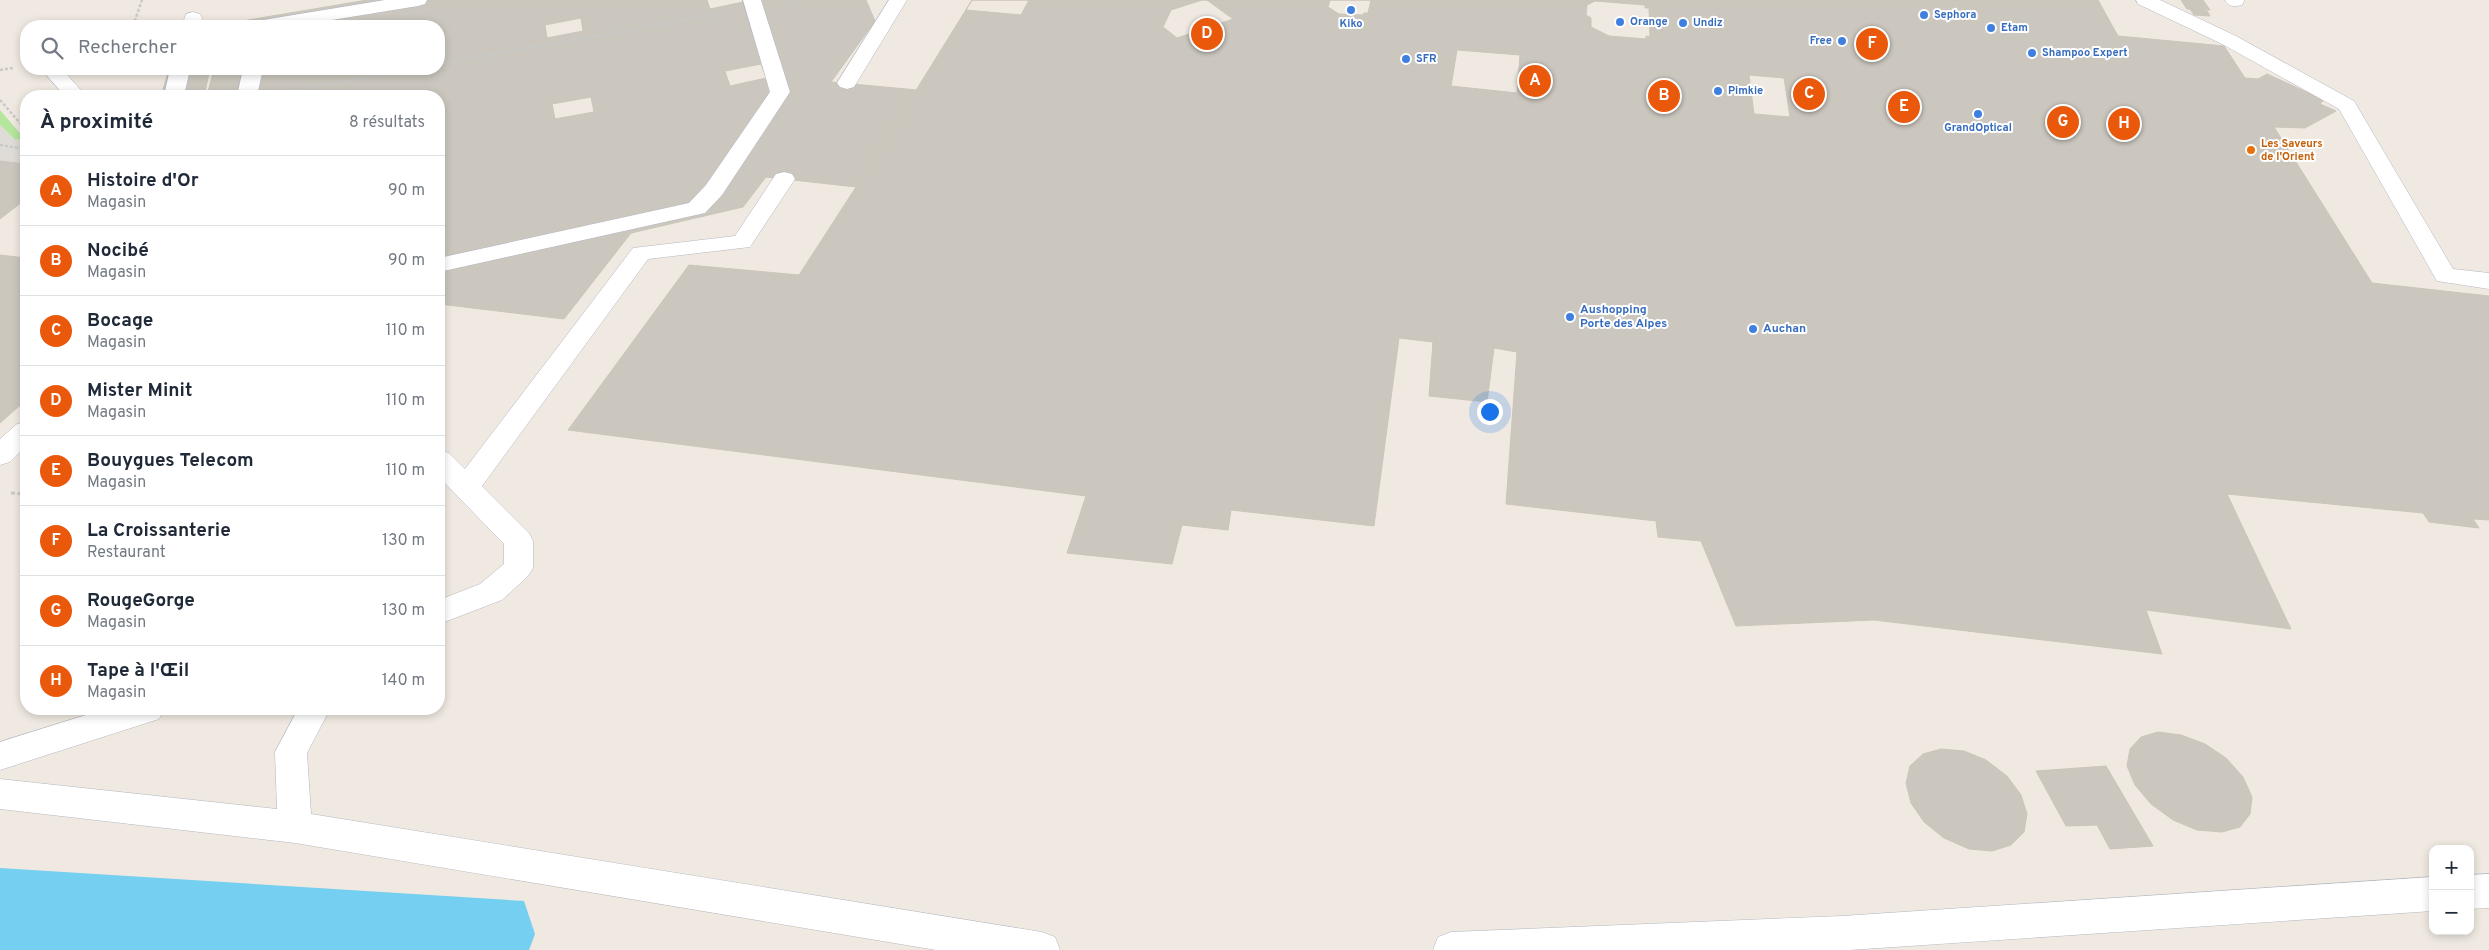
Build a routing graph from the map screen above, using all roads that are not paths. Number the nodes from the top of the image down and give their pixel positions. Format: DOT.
graph roads {
  1 [pos="418,0"];
  2 [pos="898,0"];
  3 [pos="2145,0"];
  4 [pos="753,4"];
  5 [pos="299,20"];
  6 [pos="57,75"];
  7 [pos="179,75"];
  8 [pos="252,75"];
  9 [pos="847,83"];
  10 [pos="70,90"];
  11 [pos="175,90"];
  12 [pos="248,90"];
  13 [pos="784,179"];
  14 [pos="445,264"];
  15 [pos="2489,281"];
  16 [pos="20,436"];
  17 [pos="0,455"];
  18 [pos="445,466"];
  19 [pos="466,488"];
  20 [pos="445,610"];
  21 [pos="129,715"];
  22 [pos="311,715"];
  23 [pos="0,756"];
  24 [pos="0,794"];
  25 [pos="295,826"];
  26 [pos="2489,891"];
  27 [pos="2474,892"];
  28 [pos="2429,894"];
  29 [pos="1042,950"];
  30 [pos="1450,950"];
  1 -- 5 [label="lane"];
  2 -- 9 [label="lane"];
  3 -- 15 [label="lane"];
  4 -- 14 [label="lane"];
  6 -- 10 [label="lane"];
  7 -- 11 [label="lane"];
  8 -- 12 [label="lane"];
  13 -- 19 [label="lane"];
  16 -- 17 [label="lane"];
  18 -- 19 [label="lane"];
  19 -- 20 [label="lane"];
  21 -- 23 [label="lane"];
  22 -- 25 [label="lane"];
  24 -- 25 [label="lane"];
  25 -- 29 [label="lane"];
  26 -- 27 [label="lane"];
  28 -- 30 [label="lane"];
}
